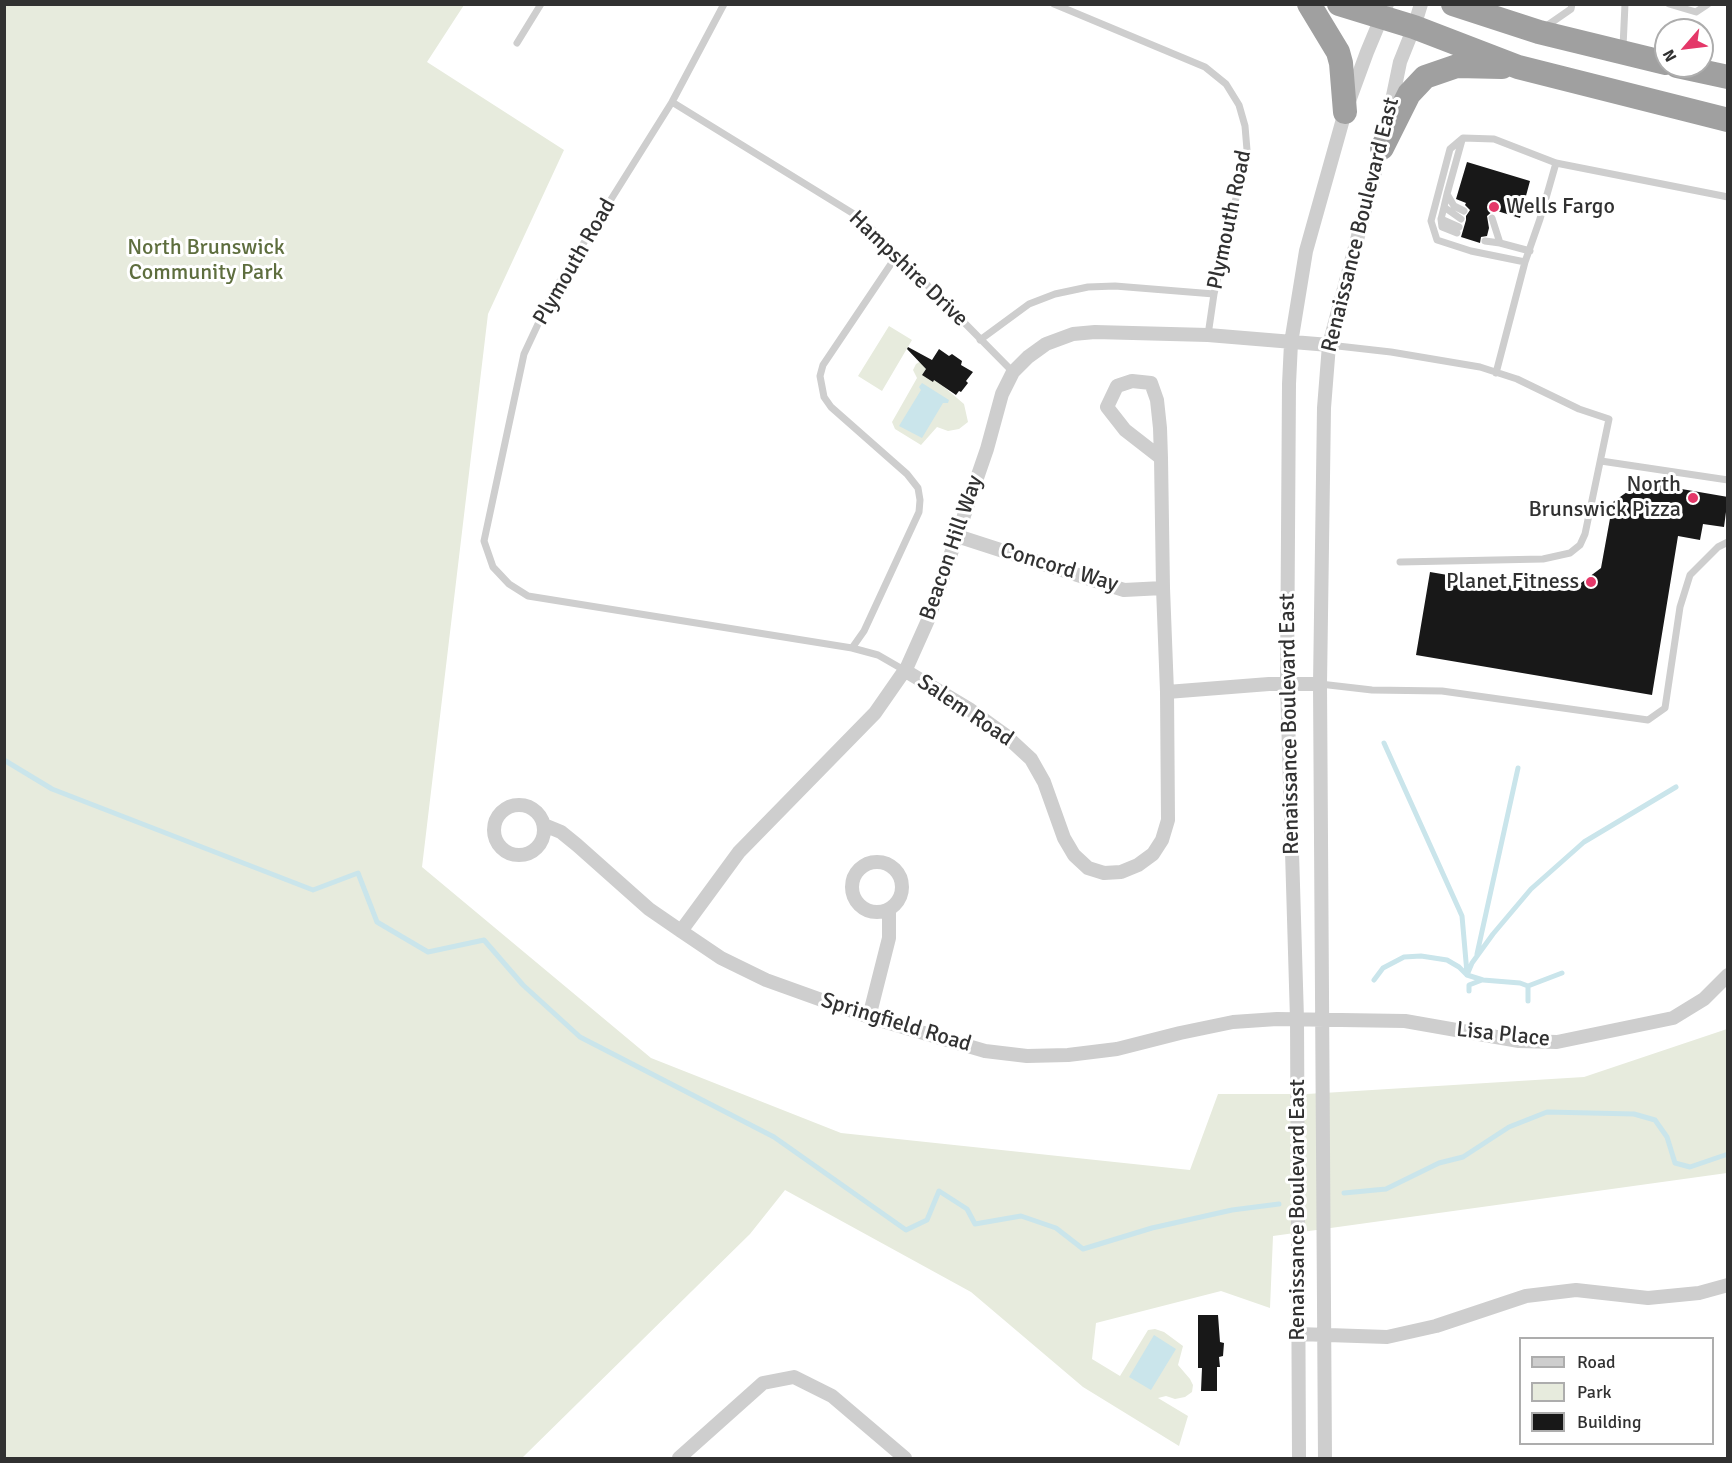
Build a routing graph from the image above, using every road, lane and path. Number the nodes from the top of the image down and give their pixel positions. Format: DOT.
graph roads {
  1 [pos="541,4"];
  2 [pos="724,4"];
  3 [pos="1054,4"];
  4 [pos="1309,4"];
  5 [pos="1339,4"];
  6 [pos="1453,4"];
  7 [pos="1572,4"];
  8 [pos="1625,4"];
  9 [pos="1668,4"];
  10 [pos="1708,4"];
  11 [pos="1385,11"];
  12 [pos="1418,16"];
  13 [pos="1539,32"];
  14 [pos="517,43"];
  15 [pos="1622,52"];
  16 [pos="1654,60"];
  17 [pos="1518,67"];
  18 [pos="672,102"];
  19 [pos="1345,112"];
  20 [pos="1728,120"];
  21 [pos="1463,138"];
  22 [pos="1382,148"];
  23 [pos="1556,163"];
  24 [pos="1447,194"];
  25 [pos="1728,197"];
  26 [pos="1444,207"];
  27 [pos="1464,211"];
  28 [pos="1461,219"];
  29 [pos="1492,219"];
  30 [pos="1458,230"];
  31 [pos="1500,243"];
  32 [pos="1530,251"];
  33 [pos="897,255"];
  34 [pos="1525,262"];
  35 [pos="1214,294"];
  36 [pos="1208,335"];
  37 [pos="980,340"];
  38 [pos="1291,343"];
  39 [pos="1329,345"];
  40 [pos="1013,372"];
  41 [pos="1496,372"];
  42 [pos="1161,459"];
  43 [pos="1601,461"];
  44 [pos="1728,480"];
  45 [pos="957,536"];
  46 [pos="484,541"];
  47 [pos="1728,542"];
  48 [pos="1400,562"];
  49 [pos="1163,588"];
  50 [pos="852,648"];
  51 [pos="904,670"];
  52 [pos="1287,684"];
  53 [pos="1320,684"];
  54 [pos="1167,692"];
  55 [pos="544,825"];
  56 [pos="889,909"];
  57 [pos="681,931"];
  58 [pos="1728,975"];
  59 [pos="869,1017"];
  60 [pos="1297,1019"];
  61 [pos="1323,1021"];
  62 [pos="1728,1286"];
  63 [pos="1298,1334"];
  64 [pos="1324,1335"];
  65 [pos="679,1458"];
  66 [pos="905,1458"];
  67 [pos="1299,1458"];
  68 [pos="1325,1458"];
  1 -- 14 [label="lane"];
  2 -- 18 [label="lane, Plymouth Road"];
  3 -- 35 [label="lane, Plymouth Road"];
  4 -- 19 [label="highway"];
  5 -- 11 [label="highway"];
  6 -- 13 [label="highway"];
  7 -- 13 [label="lane"];
  8 -- 15 [label="lane"];
  9 -- 10 [label="lane"];
  11 -- 12 [label="highway"];
  11 -- 19 [label="street, Renaissance Boulevard East"];
  12 -- 17 [label="highway"];
  12 -- 22 [label="street, Renaissance Boulevard East"];
  13 -- 15 [label="highway"];
  15 -- 16 [label="highway"];
  17 -- 20 [label="highway"];
  17 -- 22 [label="highway"];
  18 -- 33 [label="lane, Hampshire Drive"];
  18 -- 46 [label="lane, Plymouth Road"];
  19 -- 38 [label="street, Renaissance Boulevard East"];
  21 -- 23 [label="lane"];
  21 -- 24 [label="lane"];
  21 -- 34 [label="lane"];
  22 -- 39 [label="street, Renaissance Boulevard East"];
  23 -- 25 [label="lane"];
  23 -- 32 [label="lane"];
  24 -- 26 [label="lane"];
  24 -- 27 [label="lane"];
  26 -- 28 [label="lane"];
  26 -- 30 [label="lane"];
  29 -- 31 [label="lane"];
  31 -- 31 [label="lane"];
  31 -- 32 [label="lane"];
  32 -- 34 [label="lane"];
  33 -- 37 [label="lane, Hampshire Drive"];
  33 -- 50 [label="lane"];
  34 -- 41 [label="lane"];
  35 -- 36 [label="lane, Plymouth Road"];
  35 -- 37 [label="lane"];
  36 -- 38 [label="street, Beacon Hill Way"];
  36 -- 40 [label="street, Beacon Hill Way"];
  37 -- 40 [label="lane, Hampshire Drive"];
  38 -- 39 [label="street, Beacon Hill Way"];
  38 -- 52 [label="street, Renaissance Boulevard East"];
  39 -- 41 [label="lane"];
  39 -- 53 [label="street, Renaissance Boulevard East"];
  40 -- 45 [label="street, Beacon Hill Way"];
  41 -- 43 [label="lane"];
  42 -- 42 [label="street, Salem Road"];
  42 -- 49 [label="street, Salem Road"];
  43 -- 44 [label="lane"];
  43 -- 48 [label="lane"];
  45 -- 49 [label="street, Concord Way"];
  45 -- 51 [label="street, Beacon Hill Way"];
  46 -- 50 [label="lane, Salem Road"];
  47 -- 53 [label="lane"];
  49 -- 54 [label="street, Salem Road"];
  50 -- 51 [label="lane, Salem Road"];
  51 -- 54 [label="street, Salem Road"];
  51 -- 57 [label="street, Beacon Hill Way"];
  52 -- 53 [label="street"];
  52 -- 54 [label="street"];
  52 -- 60 [label="street, Renaissance Boulevard East"];
  53 -- 61 [label="street, Renaissance Boulevard East"];
  55 -- 57 [label="street, Springfield Road"];
  56 -- 59 [label="street"];
  57 -- 59 [label="street, Springfield Road"];
  58 -- 61 [label="street, Lisa Place"];
  59 -- 60 [label="street, Springfield Road"];
  60 -- 61 [label="street, Lisa Place"];
  60 -- 63 [label="street, Renaissance Boulevard East"];
  61 -- 64 [label="street, Renaissance Boulevard East"];
  62 -- 64 [label="street"];
  63 -- 64 [label="street"];
  63 -- 67 [label="street, Renaissance Boulevard East"];
  64 -- 68 [label="street, Renaissance Boulevard East"];
  65 -- 66 [label="street"];
}
